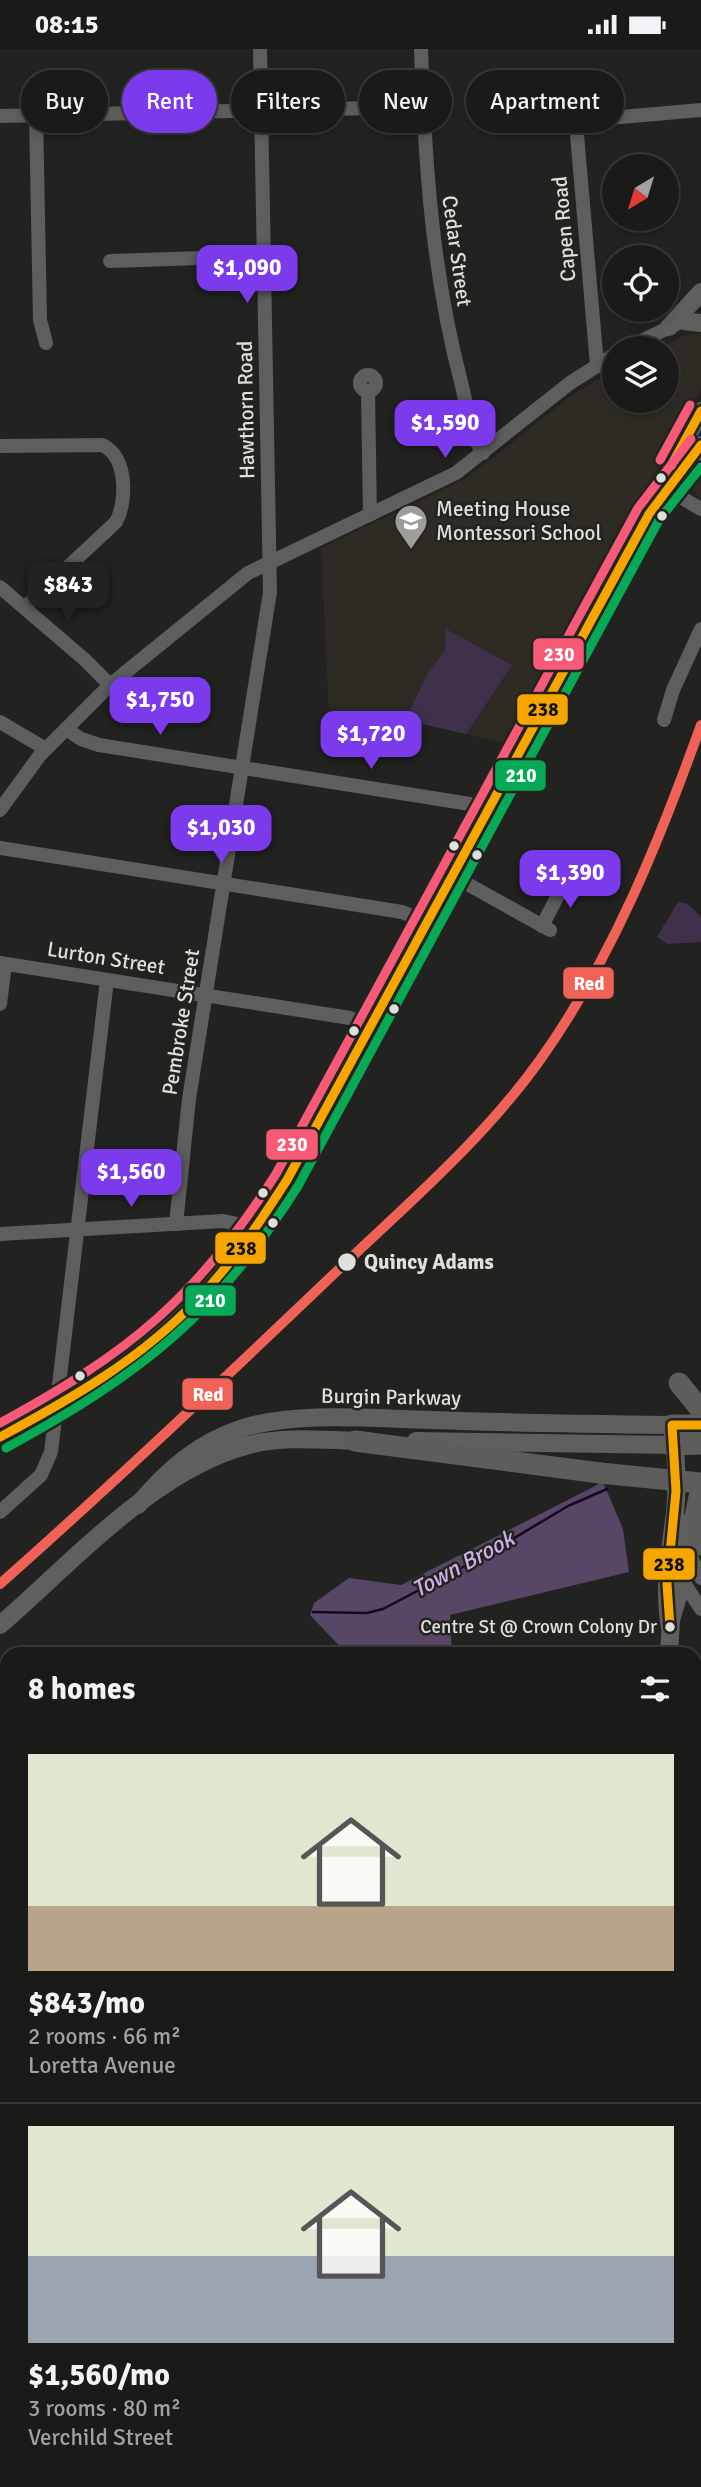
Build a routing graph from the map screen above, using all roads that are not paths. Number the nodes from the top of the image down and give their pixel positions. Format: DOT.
graph roads {
  1 [pos="260,49"];
  2 [pos="421,49"];
  3 [pos="260,70"];
  4 [pos="422,70"];
  5 [pos="701,110"];
  6 [pos="231,112"];
  7 [pos="108,114"];
  8 [pos="0,116"];
  9 [pos="21,116"];
  10 [pos="624,117"];
  11 [pos="36,133"];
  12 [pos="261,133"];
  13 [pos="424,133"];
  14 [pos="577,133"];
  15 [pos="264,256"];
  16 [pos="110,261"];
  17 [pos="701,292"];
  18 [pos="701,306"];
  19 [pos="689,322"];
  20 [pos="656,336"];
  21 [pos="46,344"];
  22 [pos="602,362"];
  23 [pos="597,365"];
  24 [pos="368,392"];
  25 [pos="701,411"];
  26 [pos="701,445"];
  27 [pos="0,446"];
  28 [pos="483,453"];
  29 [pos="665,488"];
  30 [pos="701,509"];
  31 [pos="370,515"];
  32 [pos="270,560"];
  33 [pos="0,587"];
  34 [pos="25,607"];
  35 [pos="701,629"];
  36 [pos="110,685"];
  37 [pos="664,720"];
  38 [pos="0,722"];
  39 [pos="66,729"];
  40 [pos="46,749"];
  41 [pos="242,768"];
  42 [pos="0,810"];
  43 [pos="487,810"];
  44 [pos="0,848"];
  45 [pos="453,876"];
  46 [pos="567,878"];
  47 [pos="224,884"];
  48 [pos="428,922"];
  49 [pos="3,963"];
  50 [pos="107,980"];
  51 [pos="206,995"];
  52 [pos="0,1004"];
  53 [pos="371,1026"];
  54 [pos="176,1224"];
  55 [pos="257,1228"];
  56 [pos="77,1230"];
  57 [pos="0,1234"];
  58 [pos="701,1391"];
  59 [pos="58,1407"];
  60 [pos="701,1410"];
  61 [pos="701,1425"];
  62 [pos="673,1435"];
  63 [pos="0,1437"];
  64 [pos="355,1441"];
  65 [pos="701,1444"];
  66 [pos="701,1485"];
  67 [pos="138,1505"];
  68 [pos="0,1512"];
  69 [pos="685,1542"];
  70 [pos="684,1578"];
  71 [pos="701,1609"];
  72 [pos="0,1625"];
  73 [pos="669,1647"];
  1 -- 3 [label="street, Hawthorn Road"];
  2 -- 4 [label="street, Cedar Street"];
  5 -- 10 [label="street"];
  6 -- 7 [label="street"];
  8 -- 9 [label="street"];
  11 -- 21 [label="street"];
  12 -- 15 [label="street, Hawthorn Road"];
  13 -- 28 [label="street, Cedar Street"];
  14 -- 23 [label="street, Capen Road"];
  15 -- 16 [label="street"];
  15 -- 32 [label="street, Hawthorn Road"];
  17 -- 19 [label="main road"];
  18 -- 19 [label="street"];
  19 -- 20 [label="street"];
  22 -- 23 [label="street"];
  23 -- 28 [label="street"];
  24 -- 31 [label="street"];
  25 -- 29 [label="main road"];
  26 -- 29 [label="main road"];
  27 -- 34 [label="street"];
  28 -- 31 [label="street"];
  29 -- 30 [label="street"];
  29 -- 43 [label="main road"];
  31 -- 32 [label="street"];
  32 -- 36 [label="street"];
  32 -- 41 [label="street, Hawthorn Road"];
  33 -- 34 [label="street"];
  34 -- 36 [label="street"];
  35 -- 37 [label="street"];
  36 -- 39 [label="street"];
  38 -- 40 [label="street"];
  39 -- 40 [label="street"];
  39 -- 41 [label="street"];
  40 -- 42 [label="street"];
  41 -- 43 [label="street"];
  41 -- 47 [label="street, Pembroke Street"];
  43 -- 45 [label="main road"];
  44 -- 47 [label="street"];
  45 -- 46 [label="street"];
  45 -- 48 [label="main road"];
  47 -- 48 [label="street"];
  47 -- 51 [label="street, Pembroke Street"];
  48 -- 53 [label="main road"];
  49 -- 50 [label="street, Lurton Street"];
  49 -- 52 [label="street"];
  50 -- 51 [label="street, Lurton Street"];
  50 -- 56 [label="street"];
  51 -- 53 [label="street, Lurton Street"];
  51 -- 54 [label="street, Pembroke Street"];
  53 -- 55 [label="main road"];
  54 -- 55 [label="street"];
  54 -- 56 [label="street"];
  55 -- 59 [label="main road"];
  56 -- 57 [label="street"];
  56 -- 59 [label="street"];
  58 -- 60 [label="highway"];
  59 -- 63 [label="main road"];
  59 -- 68 [label="street"];
  61 -- 62 [label="highway"];
  62 -- 64 [label="main road, Burgin Parkway"];
  62 -- 65 [label="highway"];
  62 -- 67 [label="main road, Burgin Parkway"];
  62 -- 69 [label="main road"];
  64 -- 66 [label="highway, bridge"];
  64 -- 67 [label="main road, Burgin Parkway"];
  66 -- 69 [label="highway"];
  67 -- 72 [label="main road, Burgin Parkway"];
  69 -- 70 [label="main road"];
  69 -- 70 [label="main road"];
  70 -- 71 [label="street"];
  70 -- 73 [label="main road"];
}
